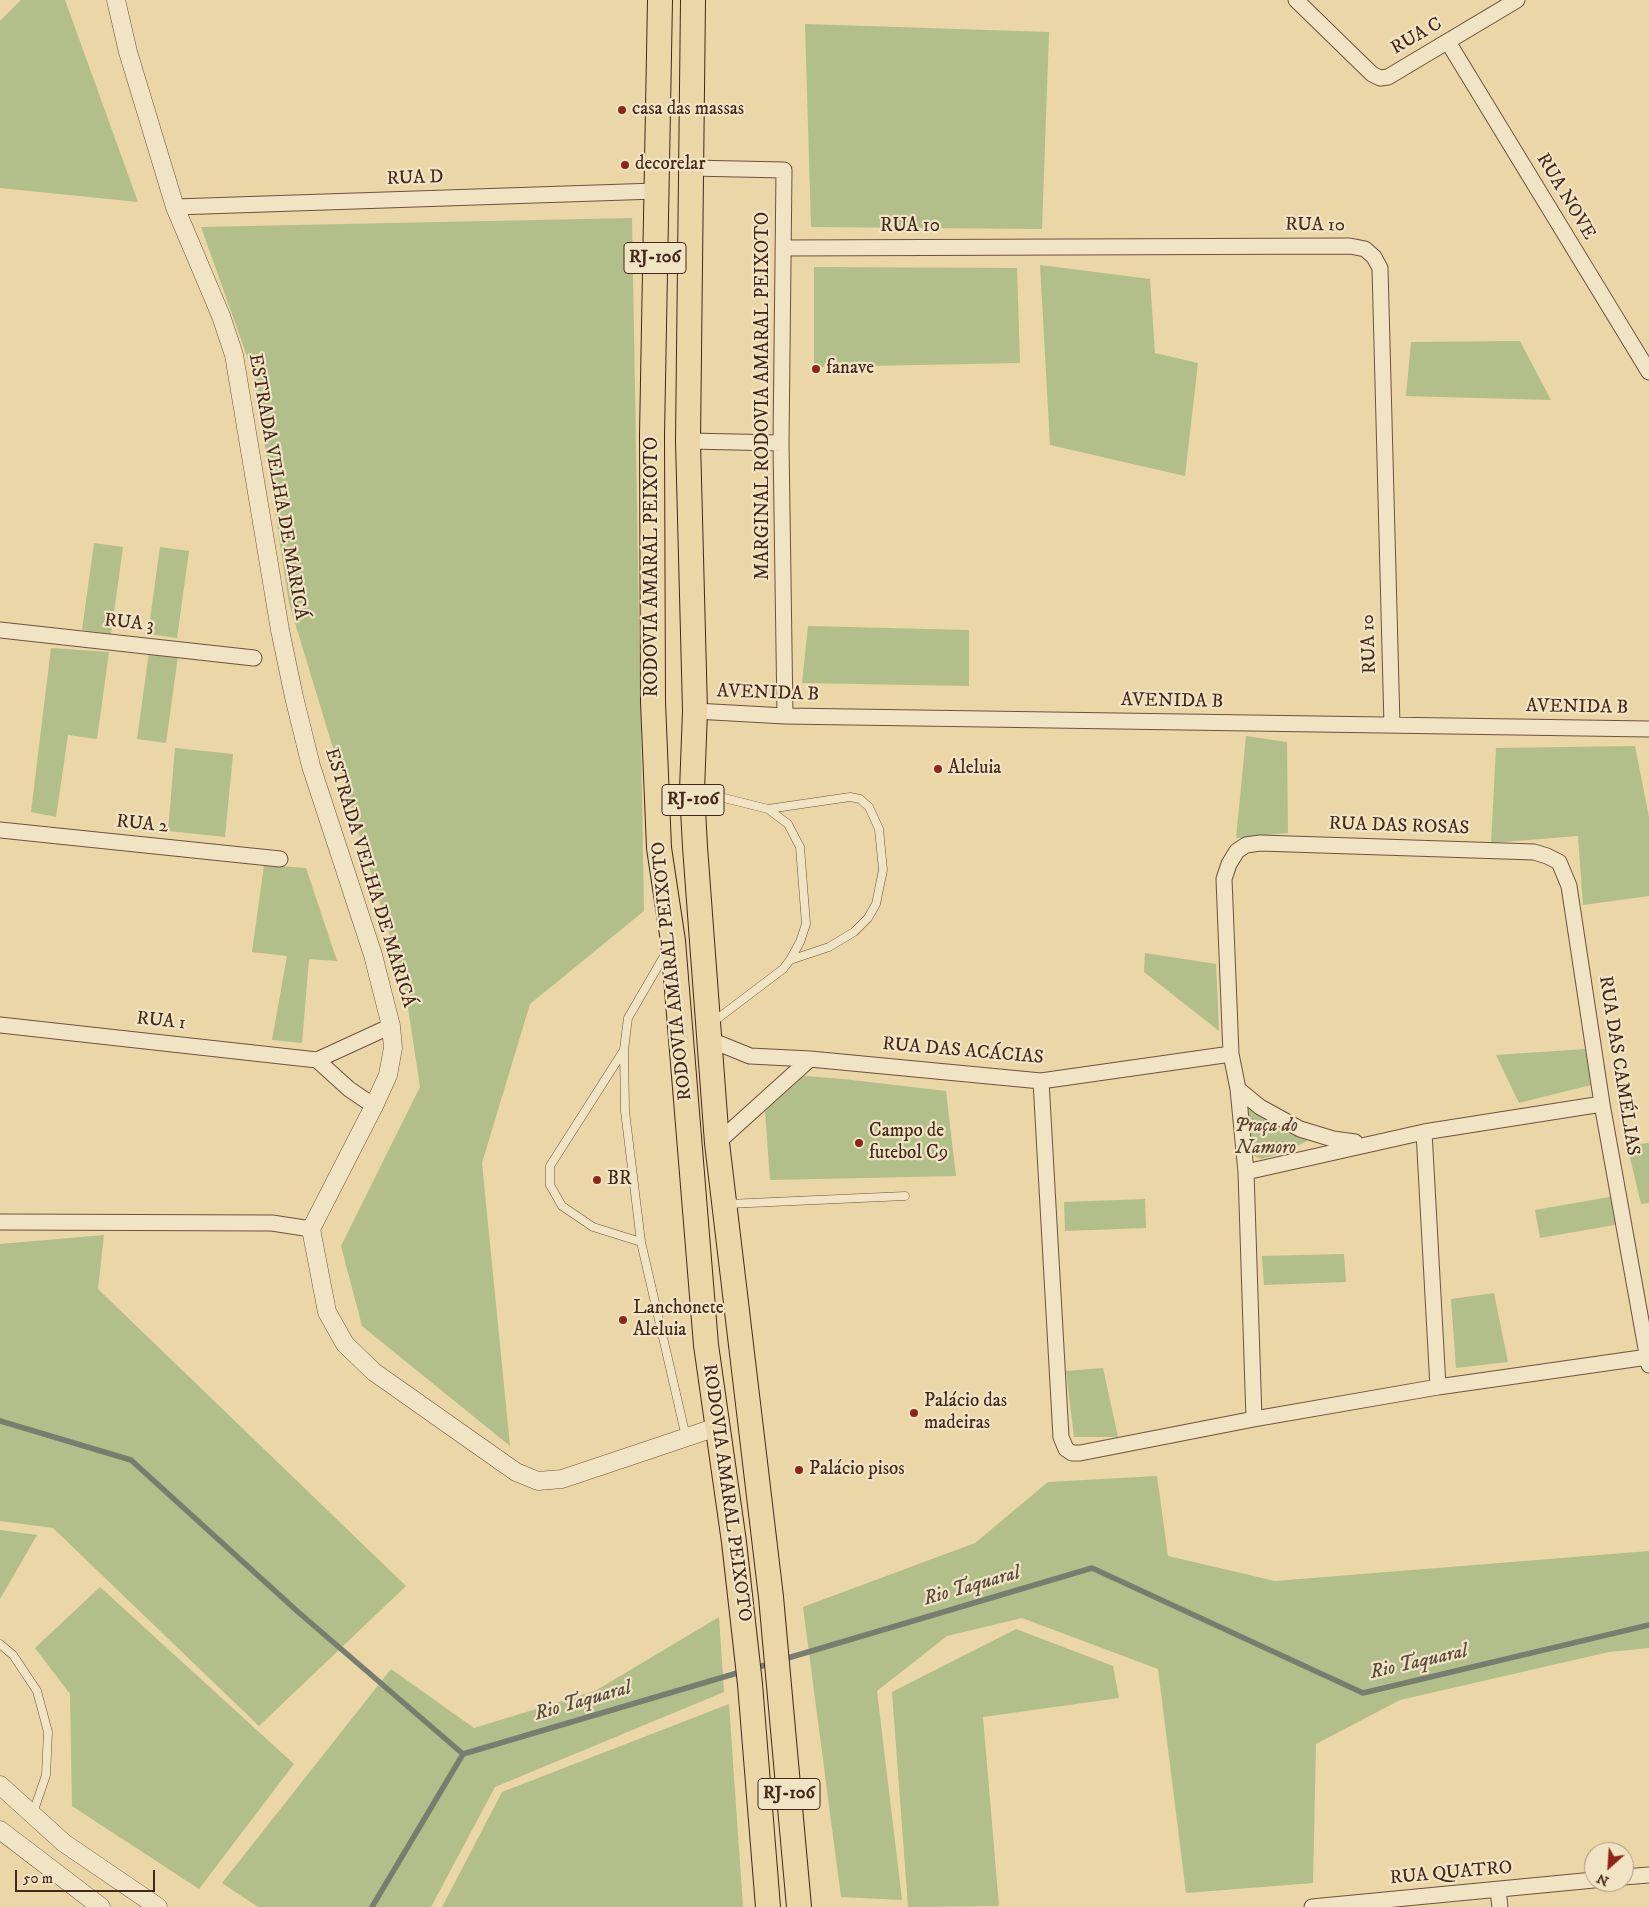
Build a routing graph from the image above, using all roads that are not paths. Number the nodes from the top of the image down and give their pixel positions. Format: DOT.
graph roads {
  1 [pos="116,0"];
  2 [pos="660,0"];
  3 [pos="693,0"];
  4 [pos="1296,0"];
  5 [pos="1517,0"];
  6 [pos="1448,42"];
  7 [pos="691,168"];
  8 [pos="656,191"];
  9 [pos="175,207"];
  10 [pos="784,248"];
  11 [pos="1647,363"];
  12 [pos="688,441"];
  13 [pos="781,443"];
  14 [pos="0,630"];
  15 [pos="254,658"];
  16 [pos="695,711"];
  17 [pos="785,716"];
  18 [pos="1392,725"];
  19 [pos="1649,729"];
  20 [pos="692,790"];
  21 [pos="768,809"];
  22 [pos="0,830"];
  23 [pos="280,860"];
  24 [pos="1559,862"];
  25 [pos="673,941"];
  26 [pos="790,960"];
  27 [pos="0,1025"];
  28 [pos="391,1026"];
  29 [pos="708,1033"];
  30 [pos="624,1050"];
  31 [pos="1231,1054"];
  32 [pos="810,1059"];
  33 [pos="317,1060"];
  34 [pos="1041,1081"];
  35 [pos="1238,1089"];
  36 [pos="1602,1104"];
  37 [pos="374,1106"];
  38 [pos="1424,1132"];
  39 [pos="717,1143"];
  40 [pos="1366,1144"];
  41 [pos="1246,1172"];
  42 [pos="905,1196"];
  43 [pos="724,1204"];
  44 [pos="0,1222"];
  45 [pos="311,1229"];
  46 [pos="641,1242"];
  47 [pos="1648,1361"];
  48 [pos="1438,1387"];
  49 [pos="1254,1419"];
  50 [pos="717,1427"];
  51 [pos="686,1437"];
  52 [pos="0,1644"];
  53 [pos="0,1785"];
  54 [pos="32,1815"];
  55 [pos="0,1830"];
  56 [pos="64,1844"];
  57 [pos="47,1867"];
  58 [pos="1649,1875"];
  59 [pos="1634,1876"];
  60 [pos="1584,1881"];
  61 [pos="1498,1890"];
  62 [pos="101,1907"];
  63 [pos="158,1907"];
  64 [pos="768,1907"];
  65 [pos="799,1907"];
  66 [pos="1312,1907"];
  67 [pos="1500,1907"];
  1 -- 9 [label="street, ESTRADA VELHA DE MARICÁ"];
  2 -- 8 [label="highway, RODOVIA AMARAL PEIXOTO / RJ-106"];
  3 -- 7 [label="highway, RODOVIA AMARAL PEIXOTO / RJ-106"];
  4 -- 6 [label="street, RUA C"];
  5 -- 6 [label="street, RUA C"];
  6 -- 11 [label="street, RUA NOVE"];
  7 -- 10 [label="street, MARGINAL RODOVIA AMARAL PEIXOTO"];
  7 -- 12 [label="highway, RODOVIA AMARAL PEIXOTO / RJ-106"];
  8 -- 9 [label="street, RUA D"];
  8 -- 25 [label="highway, RODOVIA AMARAL PEIXOTO / RJ-106"];
  9 -- 28 [label="street, ESTRADA VELHA DE MARICÁ"];
  10 -- 13 [label="street, MARGINAL RODOVIA AMARAL PEIXOTO"];
  10 -- 18 [label="street, RUA 10"];
  12 -- 13 [label="street"];
  12 -- 16 [label="highway, RODOVIA AMARAL PEIXOTO / RJ-106"];
  13 -- 17 [label="street, MARGINAL RODOVIA AMARAL PEIXOTO"];
  14 -- 15 [label="street, RUA 3"];
  16 -- 17 [label="street, AVENIDA B"];
  16 -- 20 [label="highway, RODOVIA AMARAL PEIXOTO / RJ-106"];
  17 -- 18 [label="street, AVENIDA B"];
  18 -- 19 [label="street, AVENIDA B"];
  20 -- 21 [label="lane"];
  20 -- 29 [label="highway, RODOVIA AMARAL PEIXOTO / RJ-106"];
  21 -- 26 [label="lane"];
  21 -- 26 [label="lane"];
  22 -- 23 [label="street, RUA 2"];
  24 -- 31 [label="street, RUA DAS ROSAS"];
  24 -- 36 [label="street, RUA DAS CAMÉLIAS"];
  25 -- 30 [label="lane"];
  25 -- 50 [label="highway, RODOVIA AMARAL PEIXOTO / RJ-106"];
  26 -- 29 [label="lane"];
  27 -- 33 [label="street, RUA 1"];
  28 -- 33 [label="street"];
  28 -- 37 [label="street, ESTRADA VELHA DE MARICÁ"];
  29 -- 32 [label="street, RUA DAS ACÁCIAS"];
  29 -- 39 [label="highway, RODOVIA AMARAL PEIXOTO / RJ-106"];
  30 -- 46 [label="lane"];
  30 -- 46 [label="lane"];
  31 -- 34 [label="street, RUA DAS ACÁCIAS"];
  31 -- 35 [label="street"];
  32 -- 34 [label="street, RUA DAS ACÁCIAS"];
  32 -- 39 [label="street"];
  33 -- 37 [label="street"];
  34 -- 49 [label="street"];
  35 -- 40 [label="street"];
  35 -- 41 [label="street"];
  36 -- 38 [label="street"];
  36 -- 47 [label="street, RUA DAS CAMÉLIAS"];
  37 -- 45 [label="street, ESTRADA VELHA DE MARICÁ"];
  38 -- 40 [label="street"];
  38 -- 48 [label="street"];
  39 -- 43 [label="highway, RODOVIA AMARAL PEIXOTO / RJ-106"];
  40 -- 41 [label="street"];
  41 -- 49 [label="street"];
  42 -- 43 [label="lane"];
  43 -- 65 [label="highway, RODOVIA AMARAL PEIXOTO / RJ-106"];
  44 -- 45 [label="street"];
  45 -- 51 [label="street"];
  46 -- 51 [label="lane"];
  47 -- 48 [label="street"];
  48 -- 49 [label="street"];
  50 -- 51 [label="street"];
  50 -- 64 [label="highway, RODOVIA AMARAL PEIXOTO / RJ-106"];
  52 -- 54 [label="lane"];
  53 -- 54 [label="street"];
  54 -- 56 [label="street"];
  55 -- 57 [label="street"];
  56 -- 57 [label="street"];
  56 -- 63 [label="street"];
  57 -- 62 [label="street"];
  58 -- 59 [label="street"];
  60 -- 61 [label="street, RUA QUATRO"];
  61 -- 66 [label="street, RUA QUATRO"];
  61 -- 67 [label="street"];
}
